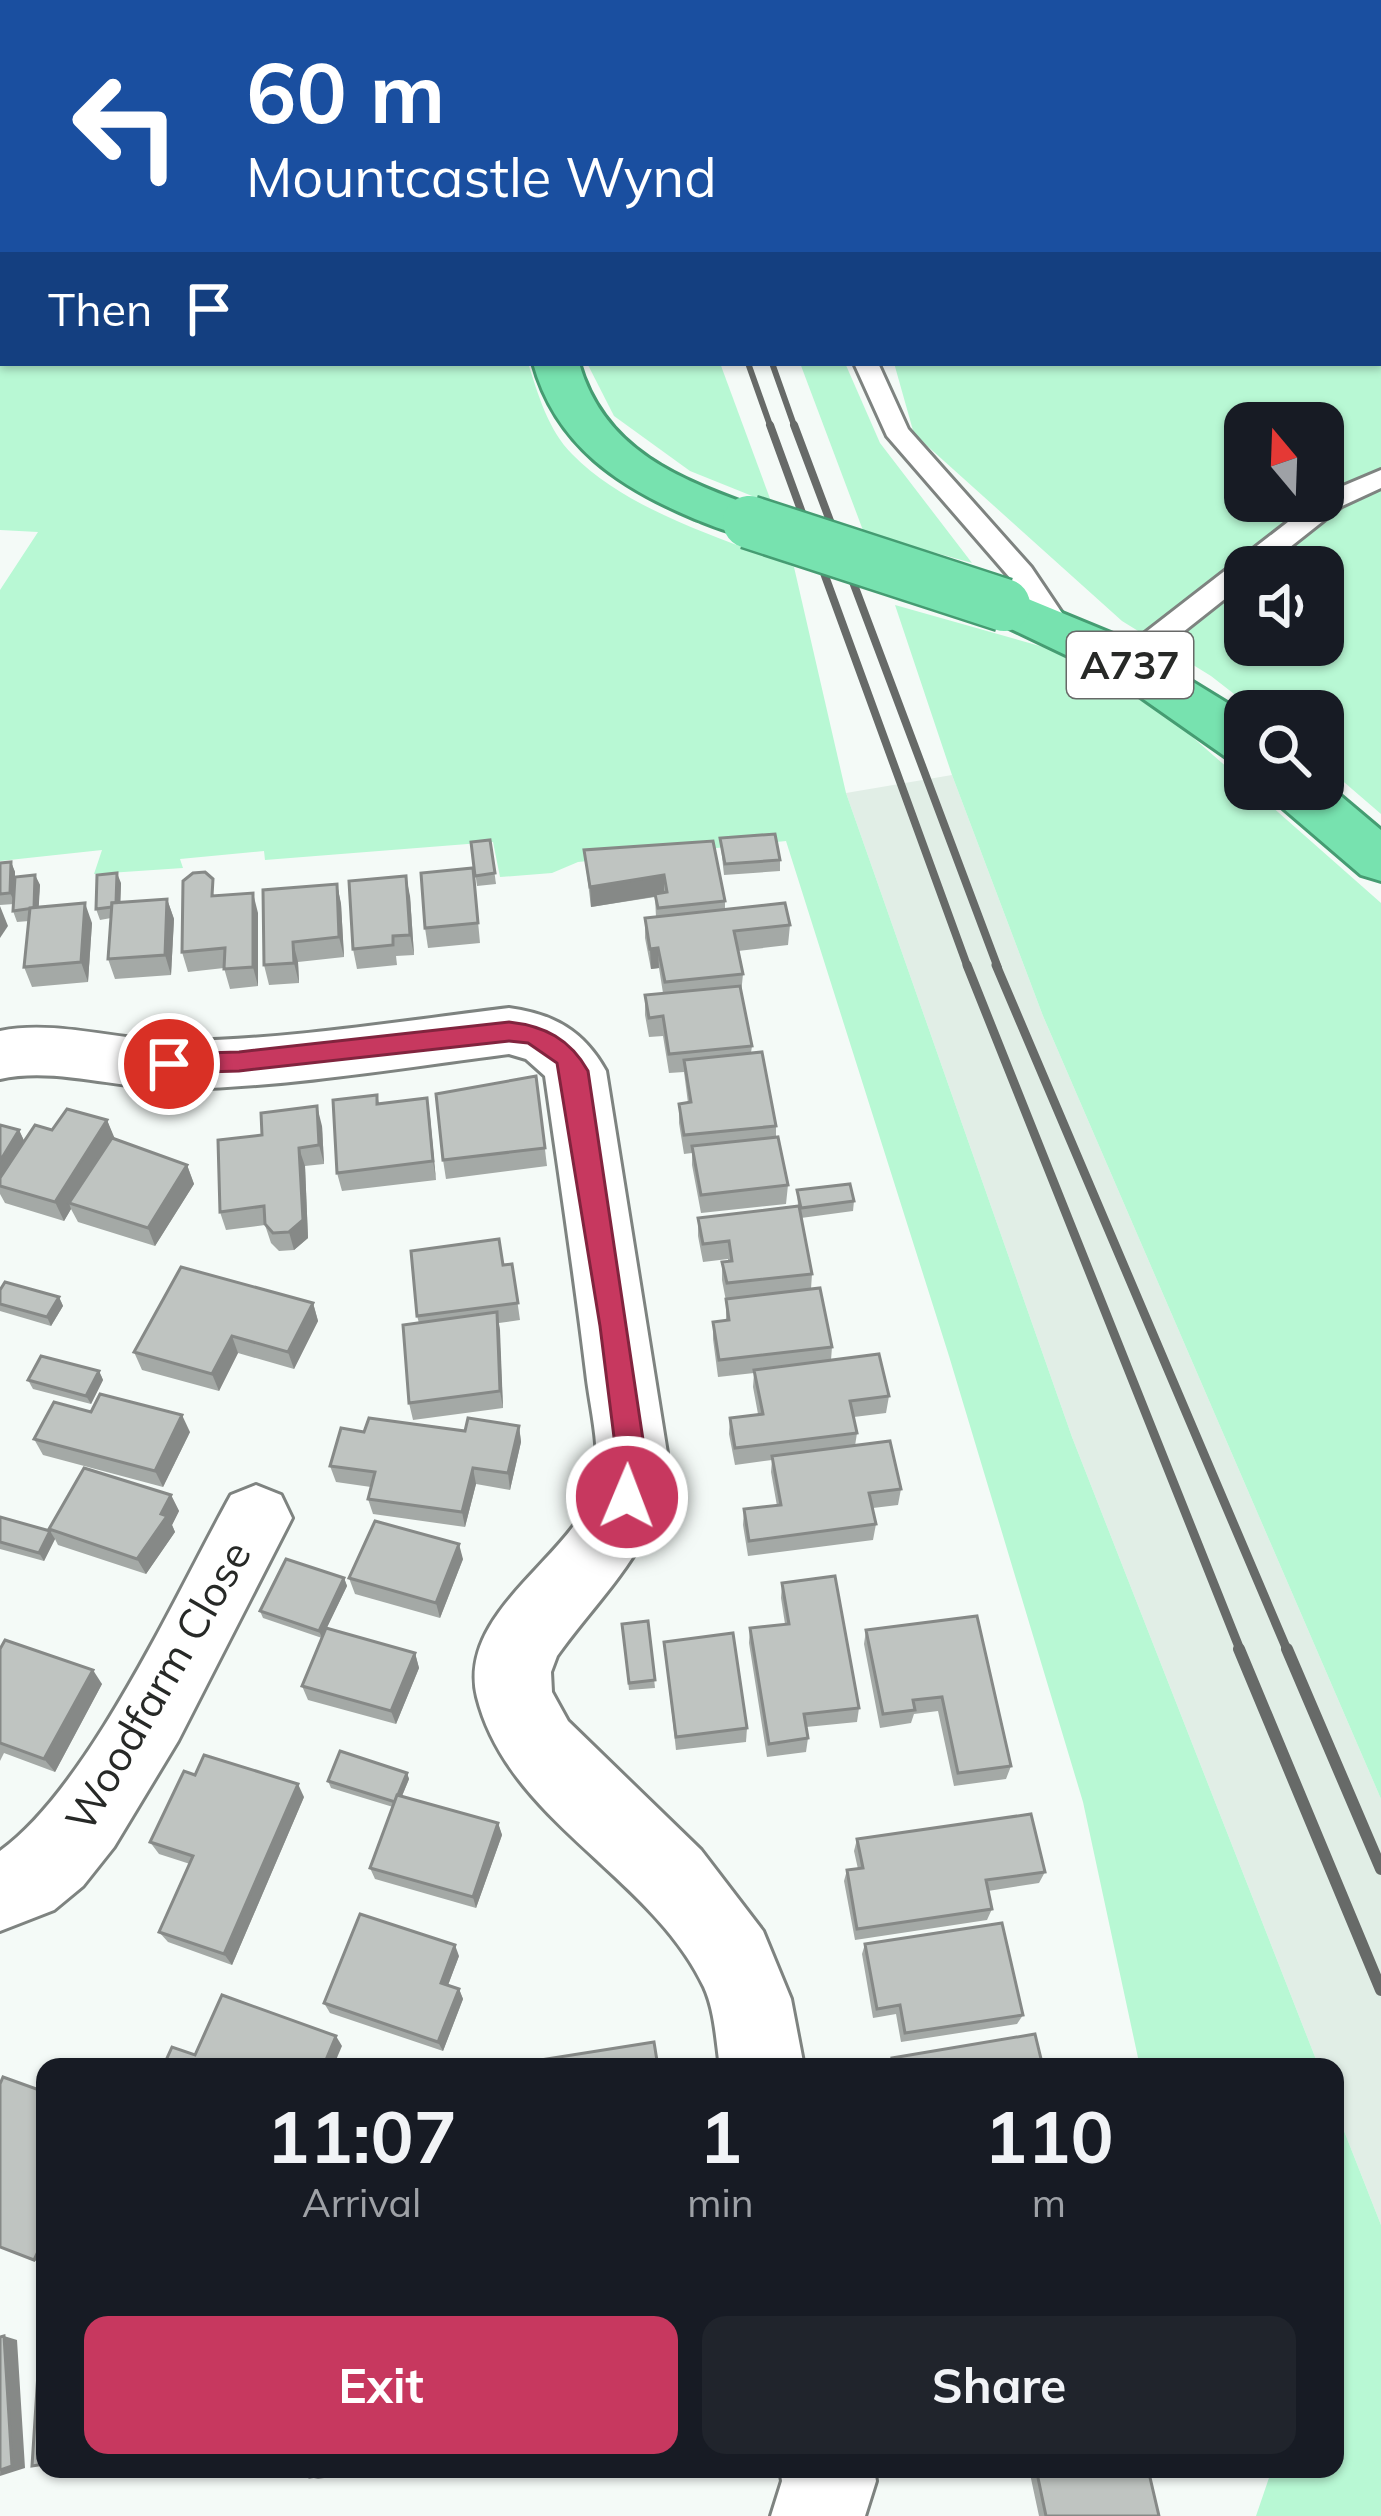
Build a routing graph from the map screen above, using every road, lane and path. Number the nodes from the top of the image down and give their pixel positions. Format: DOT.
graph roads {
  1 [pos="557,366"];
  2 [pos="867,366"];
  3 [pos="1381,478"];
  4 [pos="1274,546"];
  5 [pos="1224,585"];
  6 [pos="1056,625"];
  7 [pos="1125,663"];
  8 [pos="1224,728"];
  9 [pos="1321,810"];
  10 [pos="1381,862"];
  11 [pos="0,1054"];
  12 [pos="256,1518"];
  13 [pos="0,1891"];
  14 [pos="761,2058"];
  15 [pos="828,2478"];
  16 [pos="818,2516"];
  1 -- 6 [label="highway, A737, bridge"];
  2 -- 6 [label="lane"];
  3 -- 4 [label="lane"];
  5 -- 7 [label="lane"];
  6 -- 7 [label="highway, A737"];
  7 -- 8 [label="highway, A737"];
  9 -- 10 [label="highway"];
  11 -- 14 [label="street"];
  12 -- 13 [label="street, Woodfarm Close"];
  15 -- 16 [label="street"];
}
